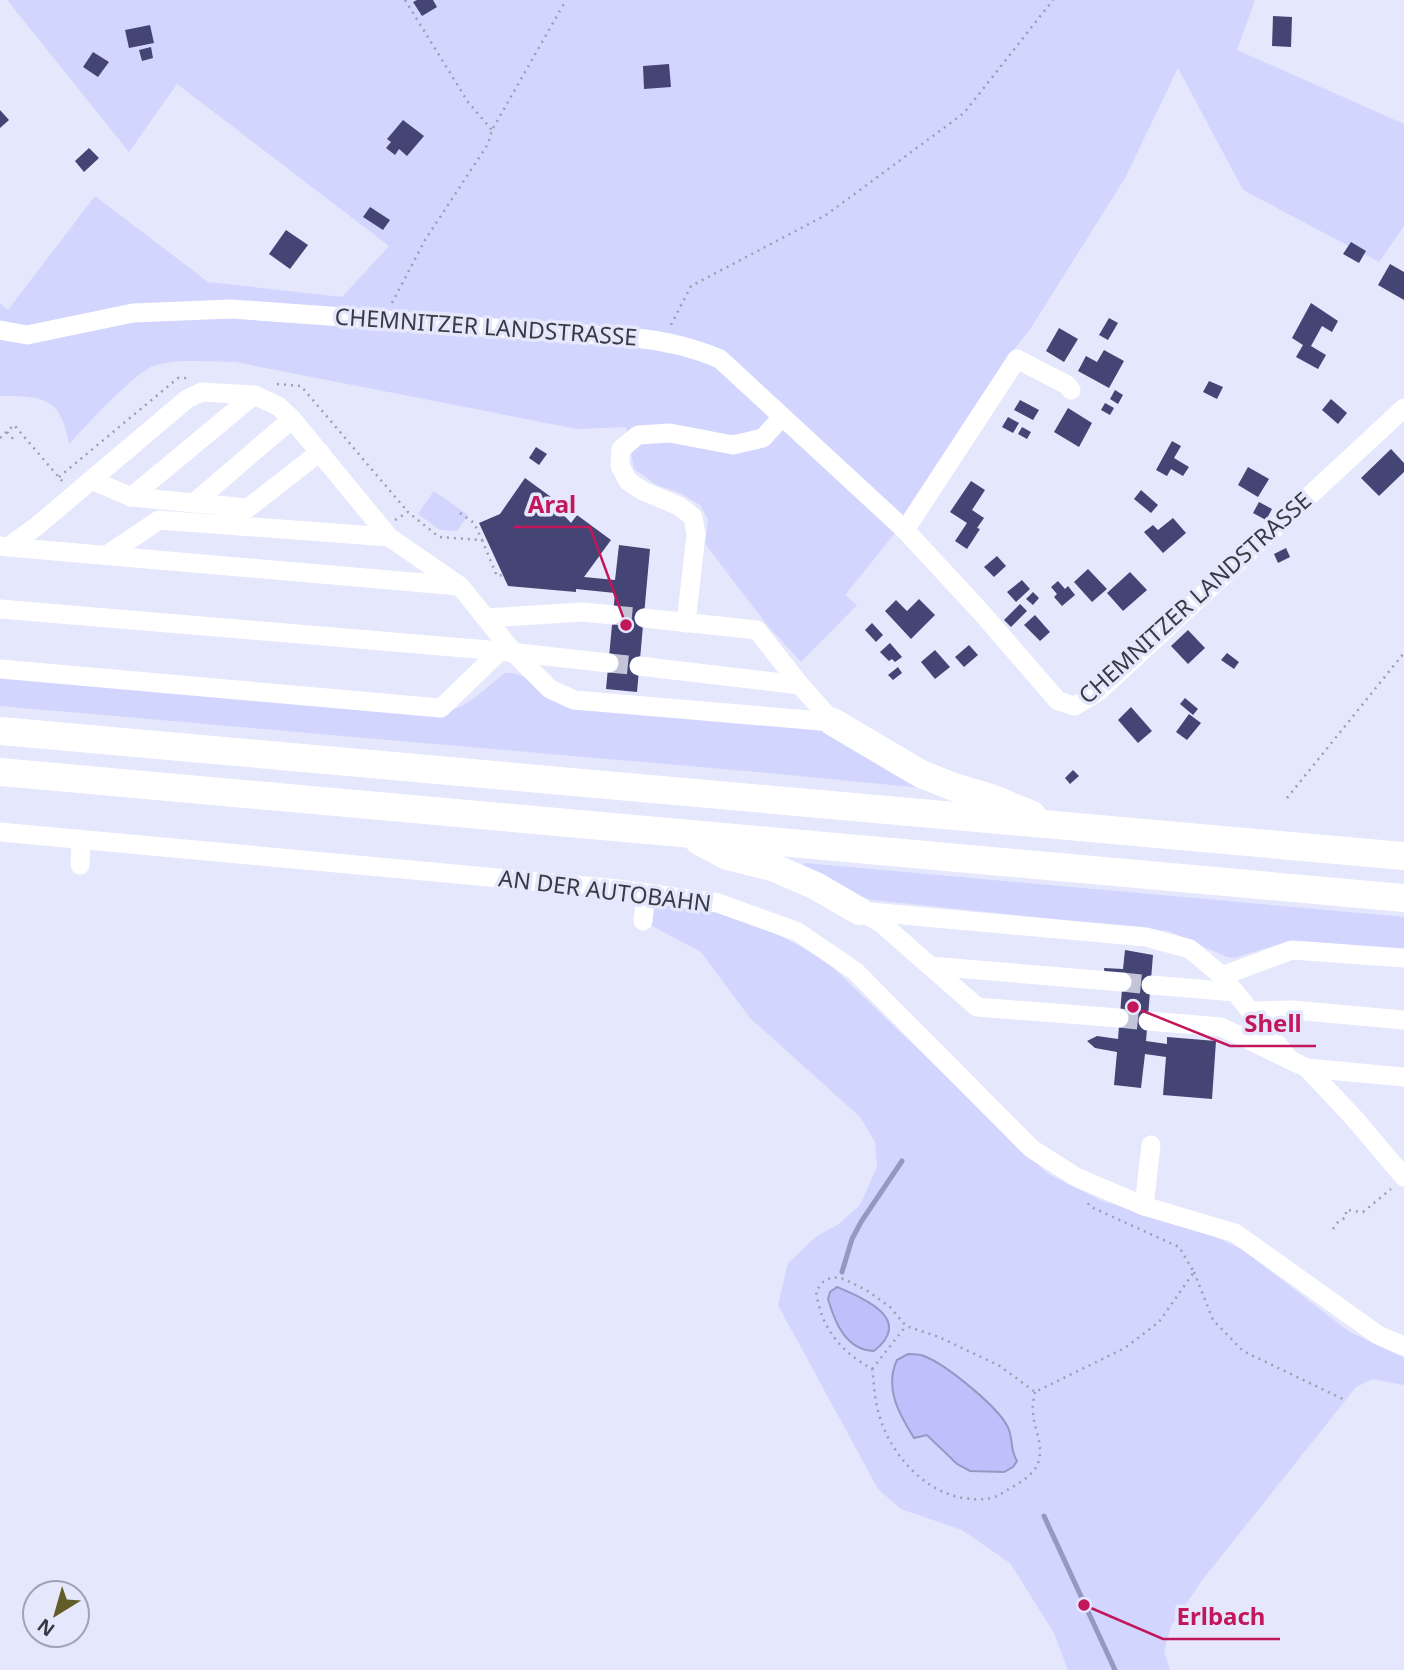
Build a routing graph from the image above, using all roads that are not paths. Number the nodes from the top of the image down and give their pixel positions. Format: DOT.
graph roads {
  1 [pos="0,330"];
  2 [pos="1071,390"];
  3 [pos="254,395"];
  4 [pos="1404,408"];
  5 [pos="782,417"];
  6 [pos="292,419"];
  7 [pos="320,452"];
  8 [pos="92,480"];
  9 [pos="131,497"];
  10 [pos="194,503"];
  11 [pos="905,530"];
  12 [pos="389,537"];
  13 [pos="4,547"];
  14 [pos="107,555"];
  15 [pos="460,586"];
  16 [pos="0,609"];
  17 [pos="613,615"];
  18 [pos="486,618"];
  19 [pos="644,618"];
  20 [pos="686,622"];
  21 [pos="506,652"];
  22 [pos="609,663"];
  23 [pos="639,666"];
  24 [pos="0,669"];
  25 [pos="800,685"];
  26 [pos="832,722"];
  27 [pos="0,731"];
  28 [pos="0,772"];
  29 [pos="1054,825"];
  30 [pos="0,832"];
  31 [pos="684,833"];
  32 [pos="81,839"];
  33 [pos="1404,856"];
  34 [pos="80,865"];
  35 [pos="646,893"];
  36 [pos="1404,898"];
  37 [pos="859,911"];
  38 [pos="643,920"];
  39 [pos="1404,958"];
  40 [pos="930,966"];
  41 [pos="1222,976"];
  42 [pos="1122,982"];
  43 [pos="1151,985"];
  44 [pos="1235,992"];
  45 [pos="1250,1011"];
  46 [pos="1119,1018"];
  47 [pos="1404,1020"];
  48 [pos="1148,1021"];
  49 [pos="1298,1064"];
  50 [pos="1404,1077"];
  51 [pos="1151,1145"];
  52 [pos="1399,1182"];
  53 [pos="1144,1206"];
  54 [pos="1404,1346"];
  1 -- 5 [label="street, CHEMNITZER LANDSTRASSE"];
  2 -- 11 [label="street"];
  3 -- 6 [label="street"];
  3 -- 8 [label="street"];
  3 -- 9 [label="street"];
  4 -- 11 [label="street, CHEMNITZER LANDSTRASSE"];
  5 -- 11 [label="street, CHEMNITZER LANDSTRASSE"];
  5 -- 20 [label="street"];
  6 -- 7 [label="street"];
  6 -- 10 [label="street"];
  7 -- 10 [label="street"];
  7 -- 12 [label="street"];
  8 -- 9 [label="street"];
  8 -- 13 [label="street"];
  9 -- 10 [label="street"];
  12 -- 14 [label="street"];
  12 -- 15 [label="street"];
  13 -- 14 [label="street"];
  14 -- 15 [label="street"];
  15 -- 18 [label="street"];
  16 -- 21 [label="street"];
  17 -- 18 [label="street"];
  18 -- 21 [label="street"];
  19 -- 20 [label="street"];
  20 -- 25 [label="street"];
  21 -- 22 [label="street"];
  21 -- 24 [label="street"];
  21 -- 26 [label="street"];
  23 -- 25 [label="street"];
  25 -- 26 [label="street"];
  26 -- 29 [label="highway"];
  27 -- 29 [label="highway"];
  28 -- 31 [label="highway"];
  29 -- 33 [label="highway"];
  30 -- 32 [label="street, AN DER AUTOBAHN"];
  31 -- 36 [label="highway"];
  31 -- 37 [label="highway"];
  32 -- 34 [label="street"];
  32 -- 35 [label="street, AN DER AUTOBAHN"];
  35 -- 38 [label="street"];
  35 -- 53 [label="street, AN DER AUTOBAHN"];
  37 -- 40 [label="street"];
  37 -- 41 [label="street"];
  39 -- 41 [label="street"];
  40 -- 42 [label="street"];
  40 -- 46 [label="street"];
  41 -- 44 [label="street"];
  43 -- 44 [label="street"];
  44 -- 45 [label="street"];
  45 -- 47 [label="street"];
  45 -- 49 [label="street"];
  48 -- 49 [label="street"];
  49 -- 50 [label="street"];
  49 -- 52 [label="street"];
  51 -- 53 [label="street"];
  53 -- 54 [label="street, AN DER AUTOBAHN"];
}
